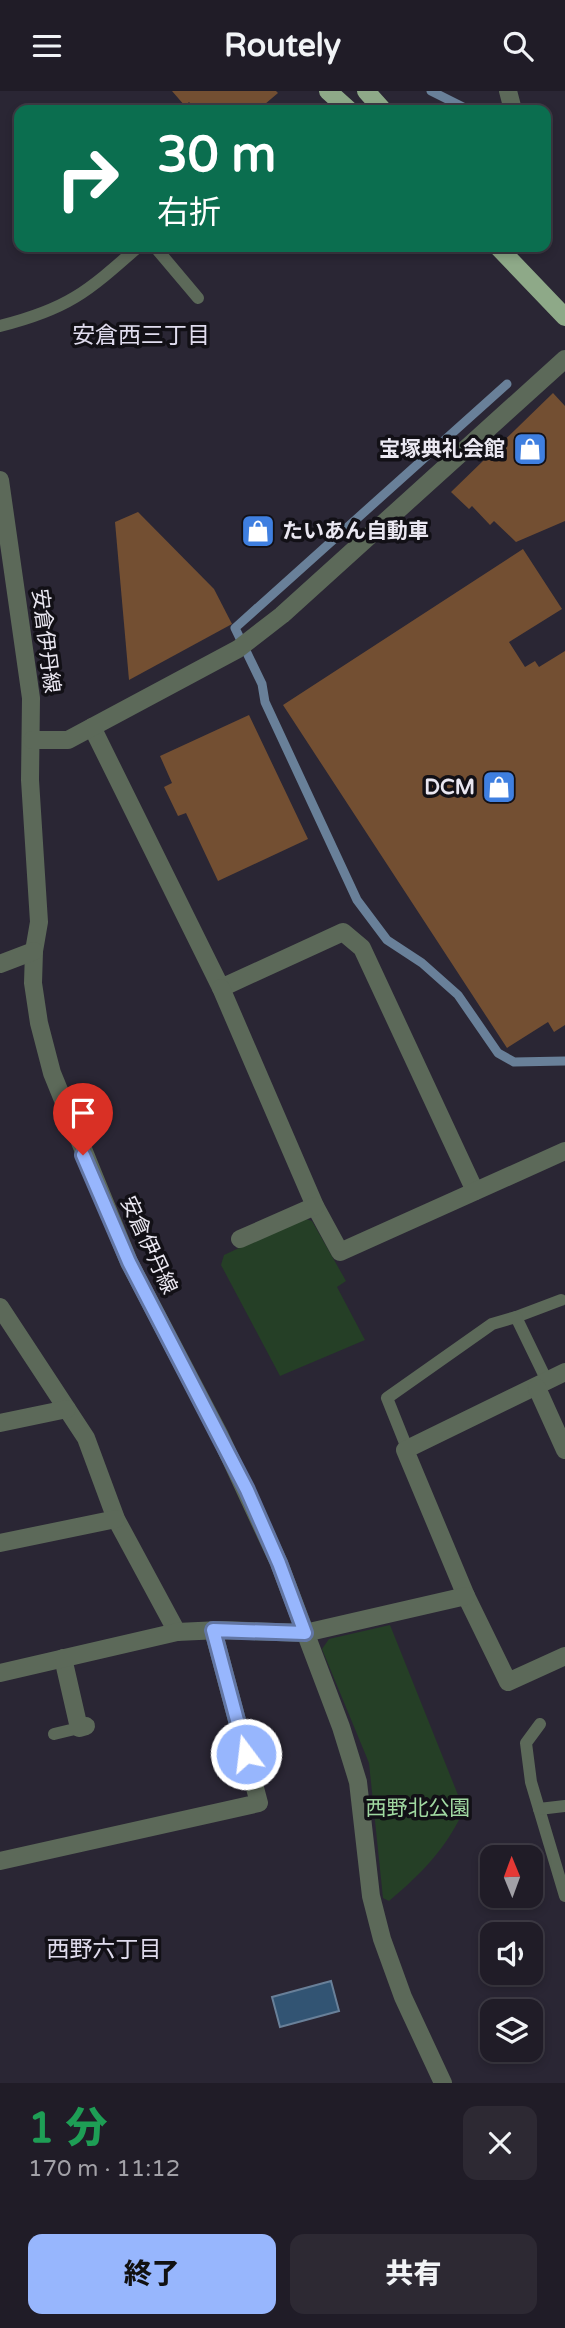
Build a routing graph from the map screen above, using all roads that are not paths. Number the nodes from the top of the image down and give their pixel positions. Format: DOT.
graph roads {
  1 [pos="328,91"];
  2 [pos="366,91"];
  3 [pos="343,105"];
  4 [pos="379,105"];
  5 [pos="132,252"];
  6 [pos="159,252"];
  7 [pos="505,252"];
  8 [pos="198,298"];
  9 [pos="565,317"];
  10 [pos="0,326"];
  11 [pos="565,359"];
  12 [pos="0,480"];
  13 [pos="2,502"];
  14 [pos="92,727"];
  15 [pos="32,740"];
  16 [pos="34,951"];
  17 [pos="0,964"];
  18 [pos="221,988"];
  19 [pos="565,1151"];
  20 [pos="475,1191"];
  21 [pos="315,1206"];
  22 [pos="240,1239"];
  23 [pos="561,1300"];
  24 [pos="0,1307"];
  25 [pos="516,1317"];
  26 [pos="565,1372"];
  27 [pos="542,1385"];
  28 [pos="67,1409"];
  29 [pos="0,1423"];
  30 [pos="407,1448"];
  31 [pos="565,1450"];
  32 [pos="116,1519"];
  33 [pos="0,1543"];
  34 [pos="466,1596"];
  35 [pos="213,1630"];
  36 [pos="177,1632"];
  37 [pos="305,1633"];
  38 [pos="565,1656"];
  39 [pos="63,1658"];
  40 [pos="0,1672"];
  41 [pos="540,1724"];
  42 [pos="83,1727"];
  43 [pos="54,1734"];
  44 [pos="565,1806"];
  45 [pos="539,1809"];
  46 [pos="0,1860"];
  47 [pos="565,1896"];
  48 [pos="443,2083"];
  1 -- 3 [label="main road"];
  2 -- 4 [label="main road"];
  5 -- 10 [label="lane"];
  6 -- 8 [label="lane"];
  7 -- 9 [label="main road"];
  11 -- 14 [label="street"];
  12 -- 13 [label="street, 安倉伊丹線"];
  13 -- 15 [label="street, 安倉伊丹線"];
  14 -- 15 [label="street"];
  14 -- 18 [label="street"];
  15 -- 16 [label="street, 安倉伊丹線"];
  16 -- 17 [label="street"];
  16 -- 37 [label="street, 安倉伊丹線"];
  18 -- 20 [label="street"];
  18 -- 21 [label="street"];
  19 -- 20 [label="street"];
  20 -- 21 [label="street"];
  21 -- 22 [label="street"];
  23 -- 25 [label="lane"];
  24 -- 28 [label="street"];
  25 -- 27 [label="lane"];
  25 -- 30 [label="lane"];
  26 -- 27 [label="street"];
  27 -- 30 [label="street"];
  27 -- 31 [label="street"];
  28 -- 29 [label="street"];
  28 -- 32 [label="street"];
  30 -- 34 [label="street"];
  32 -- 33 [label="street"];
  32 -- 36 [label="street"];
  34 -- 37 [label="street"];
  34 -- 38 [label="street"];
  35 -- 36 [label="street"];
  35 -- 37 [label="street"];
  35 -- 46 [label="street"];
  36 -- 39 [label="street"];
  37 -- 48 [label="street, 安倉伊丹線"];
  39 -- 40 [label="street"];
  39 -- 42 [label="street"];
  41 -- 45 [label="lane"];
  42 -- 43 [label="lane"];
  44 -- 45 [label="lane"];
  45 -- 47 [label="lane"];
}
